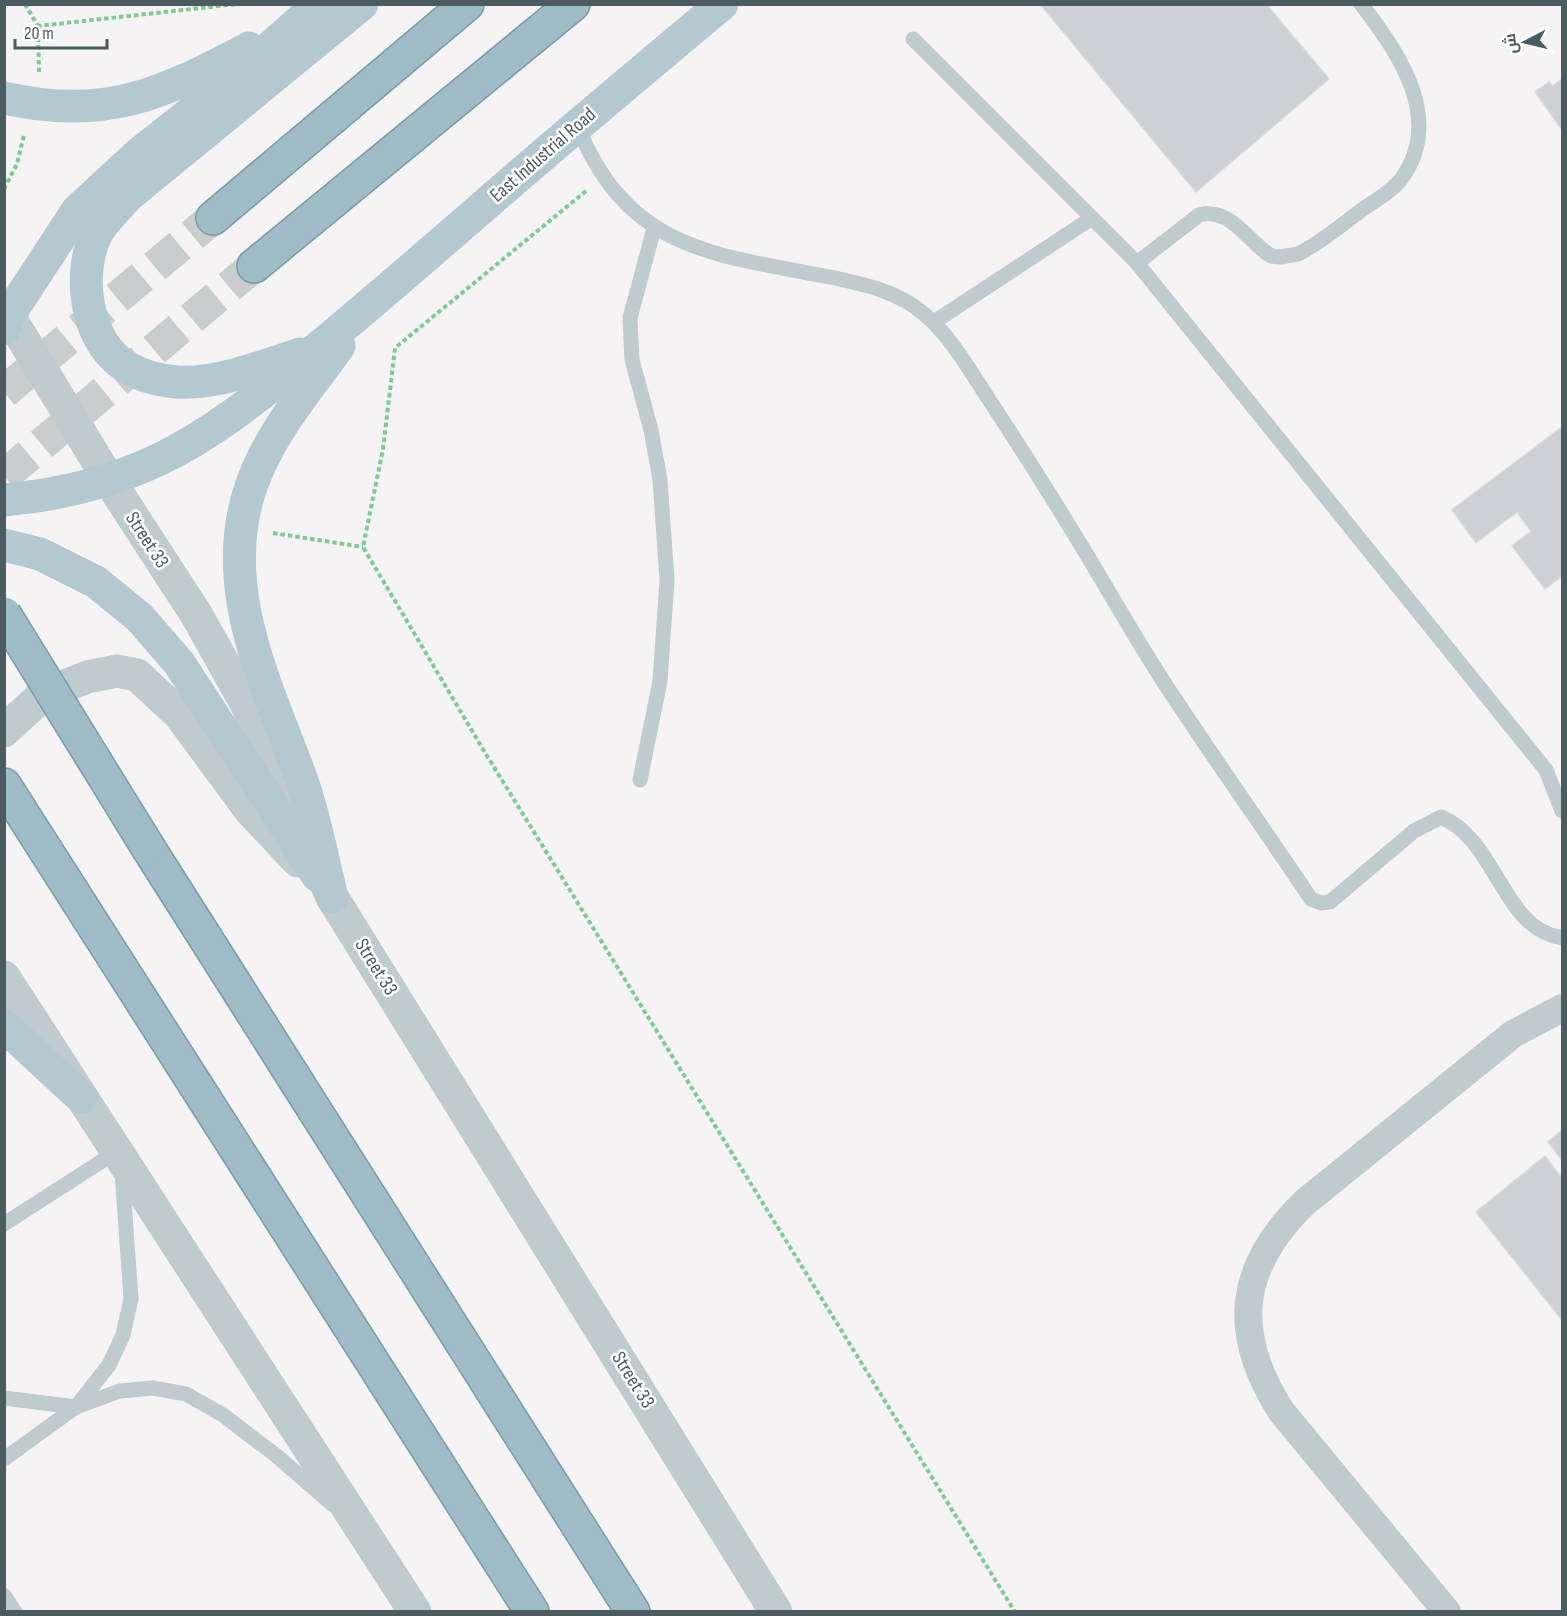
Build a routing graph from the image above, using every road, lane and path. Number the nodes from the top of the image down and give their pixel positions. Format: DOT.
graph roads {
  1 [pos="25,4"];
  2 [pos="237,4"];
  3 [pos="362,4"];
  4 [pos="467,4"];
  5 [pos="573,4"];
  6 [pos="722,4"];
  7 [pos="1361,4"];
  8 [pos="309,13"];
  9 [pos="39,26"];
  10 [pos="913,39"];
  11 [pos="18,101"];
  12 [pos="577,125"];
  13 [pos="603,177"];
  14 [pos="4,189"];
  15 [pos="213,218"];
  16 [pos="1092,218"];
  17 [pos="654,228"];
  18 [pos="1137,263"];
  19 [pos="254,266"];
  20 [pos="366,309"];
  21 [pos="6,317"];
  22 [pos="934,322"];
  23 [pos="319,347"];
  24 [pos="109,480"];
  25 [pos="4,500"];
  26 [pos="242,528"];
  27 [pos="4,545"];
  28 [pos="363,547"];
  29 [pos="4,614"];
  30 [pos="4,731"];
  31 [pos="1546,770"];
  32 [pos="640,780"];
  33 [pos="1563,780"];
  34 [pos="4,785"];
  35 [pos="1563,811"];
  36 [pos="332,897"];
  37 [pos="1563,938"];
  38 [pos="4,959"];
  39 [pos="10,1001"];
  40 [pos="1563,1008"];
  41 [pos="81,1097"];
  42 [pos="118,1156"];
  43 [pos="4,1224"];
  44 [pos="4,1398"];
  45 [pos="76,1407"];
  46 [pos="4,1459"];
  47 [pos="366,1533"];
  48 [pos="4,1595"];
  49 [pos="15,1611"];
  50 [pos="415,1611"];
  51 [pos="532,1611"];
  52 [pos="633,1611"];
  53 [pos="776,1611"];
  54 [pos="1015,1611"];
  55 [pos="1447,1611"];
  1 -- 9 [label="path"];
  2 -- 9 [label="path"];
  3 -- 23 [label="main road"];
  4 -- 15 [label="highway"];
  5 -- 19 [label="highway"];
  6 -- 12 [label="main road, East Industrial Road"];
  7 -- 18 [label="lane"];
  8 -- 11 [label="main road"];
  8 -- 21 [label="main road"];
  9 -- 11 [label="path"];
  10 -- 16 [label="lane"];
  11 -- 14 [label="path"];
  12 -- 13 [label="lane"];
  12 -- 20 [label="main road, East Industrial Road"];
  13 -- 17 [label="lane"];
  13 -- 28 [label="path"];
  16 -- 18 [label="lane"];
  16 -- 22 [label="lane"];
  17 -- 22 [label="lane"];
  17 -- 32 [label="lane"];
  18 -- 31 [label="lane"];
  20 -- 23 [label="main road"];
  20 -- 26 [label="main road"];
  21 -- 24 [label="street, Street 33"];
  22 -- 37 [label="lane"];
  23 -- 24 [label="main road"];
  24 -- 25 [label="main road"];
  24 -- 36 [label="street, Street 33"];
  26 -- 28 [label="path"];
  26 -- 36 [label="main road"];
  27 -- 36 [label="main road"];
  28 -- 54 [label="path"];
  29 -- 52 [label="highway, bridge"];
  30 -- 36 [label="street"];
  31 -- 33 [label="lane"];
  31 -- 35 [label="lane"];
  34 -- 51 [label="highway"];
  36 -- 53 [label="street, Street 33"];
  38 -- 39 [label="street"];
  39 -- 41 [label="main road"];
  40 -- 55 [label="street"];
  41 -- 42 [label="street"];
  42 -- 43 [label="lane"];
  42 -- 45 [label="lane"];
  42 -- 47 [label="street"];
  44 -- 45 [label="lane"];
  45 -- 46 [label="lane"];
  45 -- 47 [label="lane"];
  47 -- 50 [label="street"];
  48 -- 49 [label="lane"];
}
